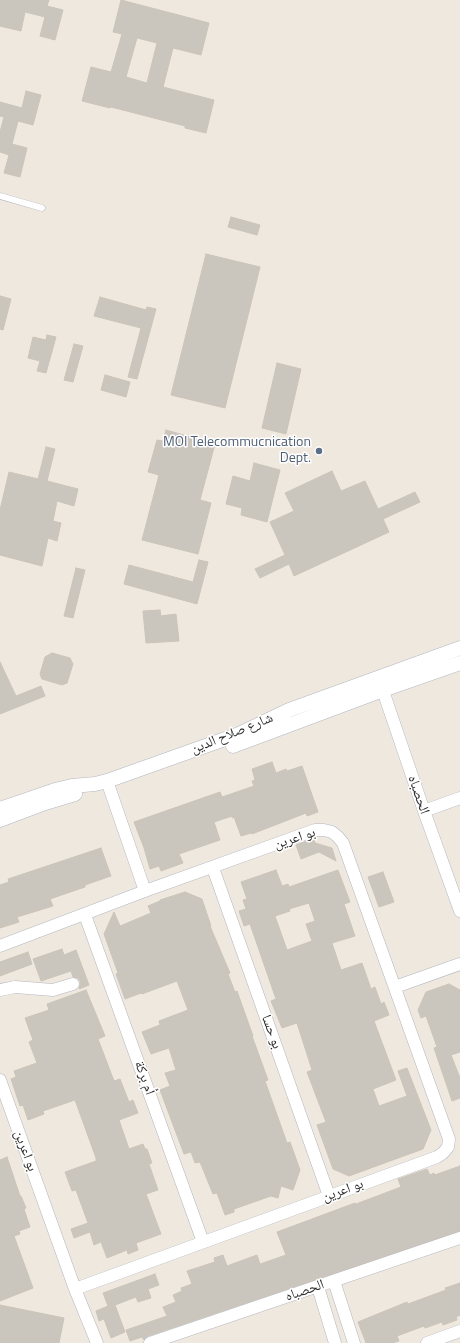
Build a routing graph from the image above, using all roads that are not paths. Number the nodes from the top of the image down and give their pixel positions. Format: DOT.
graph roads {
  1 [pos="0,196"];
  2 [pos="42,208"];
  3 [pos="460,648"];
  4 [pos="460,663"];
  5 [pos="380,684"];
  6 [pos="108,785"];
  7 [pos="460,798"];
  8 [pos="0,809"];
  9 [pos="424,811"];
  10 [pos="0,820"];
  11 [pos="212,868"];
  12 [pos="145,891"];
  13 [pos="460,911"];
  14 [pos="85,915"];
  15 [pos="0,946"];
  16 [pos="460,964"];
  17 [pos="73,984"];
  18 [pos="395,987"];
  19 [pos="0,990"];
  20 [pos="0,1080"];
  21 [pos="329,1196"];
  22 [pos="460,1238"];
  23 [pos="203,1242"];
  24 [pos="334,1281"];
  25 [pos="318,1287"];
  26 [pos="75,1289"];
  27 [pos="460,1332"];
  28 [pos="97,1343"];
  29 [pos="150,1343"];
  30 [pos="335,1343"];
  31 [pos="354,1343"];
  32 [pos="427,1343"];
  1 -- 2 [label="lane"];
  3 -- 5 [label="street, شارع صلاح الدين"];
  4 -- 5 [label="street, شارع صلاح الدين"];
  5 -- 6 [label="street, شارع صلاح الدين"];
  5 -- 9 [label="street, الحصباه"];
  6 -- 8 [label="street, شارع صلاح الدين"];
  6 -- 10 [label="street, شارع صلاح الدين"];
  6 -- 12 [label="street"];
  7 -- 9 [label="street"];
  9 -- 13 [label="street, الحصباه"];
  11 -- 12 [label="street, بو اعرين"];
  11 -- 18 [label="street, بو اعرين"];
  11 -- 21 [label="street, بو حسا"];
  12 -- 14 [label="street, بو اعرين"];
  14 -- 15 [label="street, بو اعرين"];
  14 -- 23 [label="street, أم بركة"];
  16 -- 18 [label="street"];
  17 -- 19 [label="street"];
  18 -- 21 [label="street, بو اعرين"];
  20 -- 26 [label="street, بو اعرين"];
  21 -- 23 [label="street, بو اعرين"];
  22 -- 24 [label="street, الحصباه"];
  23 -- 26 [label="street, بو اعرين"];
  24 -- 25 [label="street, الحصباه"];
  24 -- 31 [label="street"];
  25 -- 29 [label="street, الحصباه"];
  25 -- 30 [label="street"];
  26 -- 28 [label="street, بو اعرين"];
  27 -- 32 [label="street"];
}
